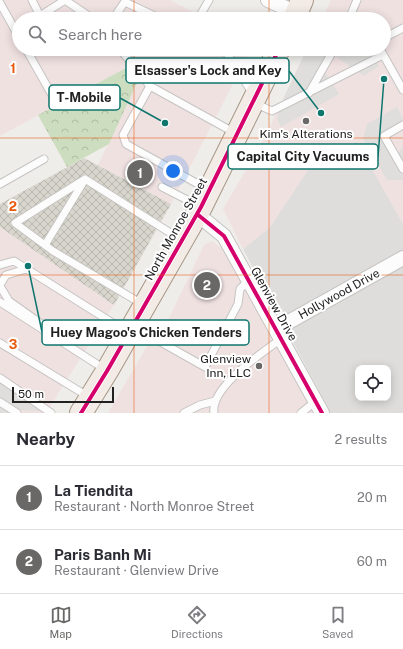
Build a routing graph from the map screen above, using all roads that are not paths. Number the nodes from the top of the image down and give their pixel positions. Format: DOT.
graph roads {
  1 [pos="32,0"];
  2 [pos="65,0"];
  3 [pos="209,0"];
  4 [pos="268,0"];
  5 [pos="357,0"];
  6 [pos="126,1"];
  7 [pos="0,3"];
  8 [pos="38,12"];
  9 [pos="46,12"];
  10 [pos="83,12"];
  11 [pos="118,12"];
  12 [pos="147,12"];
  13 [pos="202,12"];
  14 [pos="298,12"];
  15 [pos="352,12"];
  16 [pos="12,24"];
  17 [pos="403,28"];
  18 [pos="391,34"];
  19 [pos="30,56"];
  20 [pos="126,56"];
  21 [pos="228,56"];
  22 [pos="275,56"];
  23 [pos="330,56"];
  24 [pos="375,56"];
  25 [pos="384,56"];
  26 [pos="150,86"];
  27 [pos="403,90"];
  28 [pos="309,93"];
  29 [pos="52,95"];
  30 [pos="253,100"];
  31 [pos="403,125"];
  32 [pos="236,134"];
  33 [pos="44,159"];
  34 [pos="403,169"];
  35 [pos="85,179"];
  36 [pos="0,184"];
  37 [pos="162,187"];
  38 [pos="202,204"];
  39 [pos="182,240"];
  40 [pos="45,245"];
  41 [pos="403,258"];
  42 [pos="1,264"];
  43 [pos="26,269"];
  44 [pos="249,280"];
  45 [pos="0,286"];
  46 [pos="0,302"];
  47 [pos="145,305"];
  48 [pos="131,330"];
  49 [pos="278,334"];
  50 [pos="0,344"];
  51 [pos="65,345"];
  52 [pos="107,371"];
  53 [pos="0,378"];
  54 [pos="215,401"];
  55 [pos="0,402"];
  56 [pos="86,406"];
  57 [pos="319,407"];
  58 [pos="16,413"];
  59 [pos="51,413"];
  60 [pos="184,413"];
  61 [pos="214,413"];
  62 [pos="301,413"];
  1 -- 8 [label="lane"];
  2 -- 9 [label="lane"];
  2 -- 10 [label="lane"];
  3 -- 13 [label="lane"];
  4 -- 14 [label="street"];
  5 -- 15 [label="lane"];
  6 -- 11 [label="lane"];
  6 -- 12 [label="lane"];
  7 -- 16 [label="lane"];
  17 -- 18 [label="lane"];
  19 -- 29 [label="lane"];
  20 -- 26 [label="lane"];
  21 -- 30 [label="lane"];
  22 -- 30 [label="main road, North Monroe Street"];
  23 -- 28 [label="lane"];
  24 -- 28 [label="lane"];
  25 -- 27 [label="lane"];
  26 -- 32 [label="lane"];
  26 -- 38 [label="lane"];
  28 -- 30 [label="lane"];
  30 -- 32 [label="main road, North Monroe Street"];
  31 -- 34 [label="lane"];
  32 -- 38 [label="main road, North Monroe Street"];
  33 -- 36 [label="lane"];
  35 -- 39 [label="lane"];
  35 -- 40 [label="lane"];
  35 -- 40 [label="lane"];
  37 -- 38 [label="lane"];
  38 -- 39 [label="main road, North Monroe Street"];
  38 -- 44 [label="street, Glenview Drive"];
  39 -- 47 [label="main road, North Monroe Street"];
  40 -- 47 [label="lane"];
  41 -- 49 [label="street, Hollywood Drive"];
  42 -- 43 [label="lane"];
  43 -- 45 [label="lane"];
  43 -- 48 [label="lane"];
  44 -- 48 [label="lane"];
  44 -- 49 [label="street, Glenview Drive"];
  45 -- 51 [label="lane"];
  46 -- 51 [label="lane"];
  47 -- 48 [label="main road, North Monroe Street"];
  48 -- 52 [label="main road, North Monroe Street"];
  49 -- 54 [label="lane"];
  49 -- 57 [label="street, Glenview Drive"];
  50 -- 56 [label="lane"];
  51 -- 52 [label="lane"];
  52 -- 56 [label="main road, North Monroe Street"];
  53 -- 59 [label="lane"];
  54 -- 60 [label="lane"];
  54 -- 61 [label="lane"];
  55 -- 58 [label="lane"];
  57 -- 62 [label="lane"];
}
